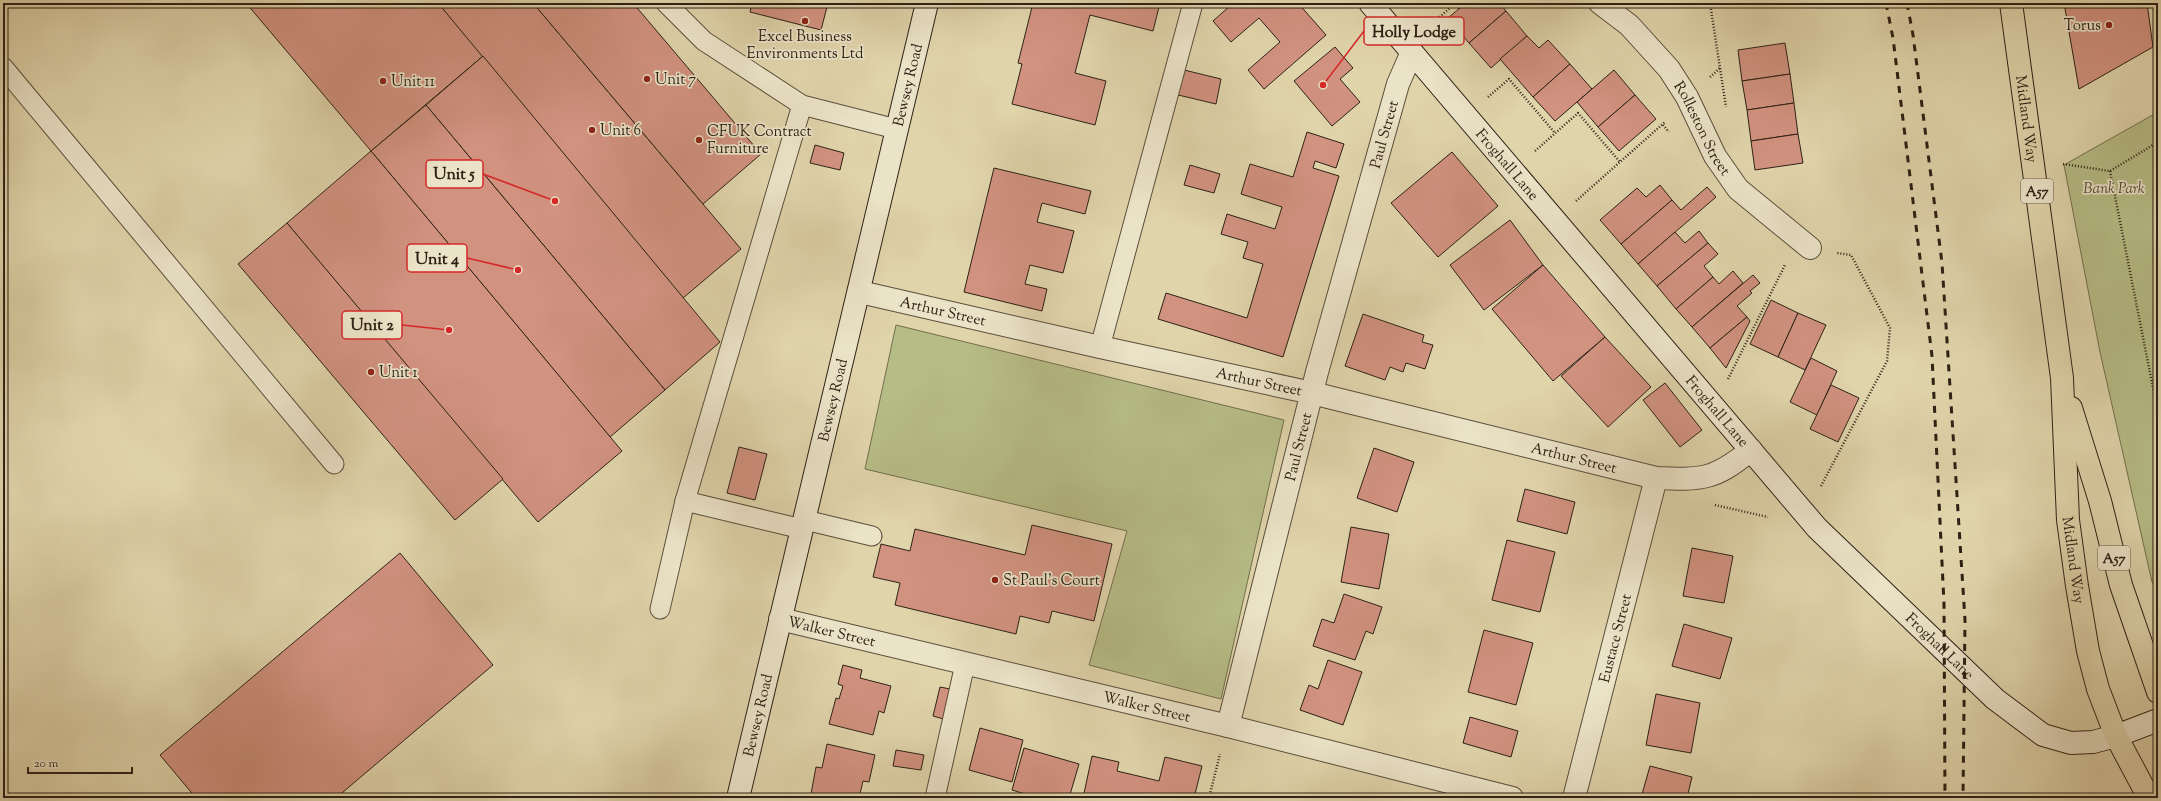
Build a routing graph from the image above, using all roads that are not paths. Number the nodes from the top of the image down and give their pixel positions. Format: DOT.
graph roads {
  1 [pos="666,3"];
  2 [pos="927,3"];
  3 [pos="1193,3"];
  4 [pos="1370,3"];
  5 [pos="1600,3"];
  6 [pos="2011,3"];
  7 [pos="1409,49"];
  8 [pos="3,66"];
  9 [pos="802,105"];
  10 [pos="896,129"];
  11 [pos="1804,243"];
  12 [pos="860,292"];
  13 [pos="1100,347"];
  14 [pos="2062,378"];
  15 [pos="1312,393"];
  16 [pos="1751,450"];
  17 [pos="334,464"];
  18 [pos="1656,478"];
  19 [pos="685,501"];
  20 [pos="804,525"];
  21 [pos="872,536"];
  22 [pos="660,610"];
  23 [pos="780,619"];
  24 [pos="966,664"];
  25 [pos="2158,692"];
  26 [pos="2158,720"];
  27 [pos="1228,726"];
  28 [pos="2116,736"];
  29 [pos="738,798"];
  30 [pos="936,798"];
  31 [pos="1512,798"];
  32 [pos="1574,798"];
  33 [pos="2149,798"];
  1 -- 9 [label="lane"];
  2 -- 10 [label="street, Bewsey Road"];
  3 -- 13 [label="lane"];
  4 -- 7 [label="street, Froghall Lane"];
  5 -- 11 [label="street, Rolleston Street"];
  6 -- 14 [label="highway, Midland Way / A57"];
  7 -- 15 [label="street, Paul Street"];
  7 -- 16 [label="street, Froghall Lane"];
  8 -- 17 [label="lane"];
  9 -- 10 [label="lane"];
  9 -- 19 [label="lane"];
  10 -- 12 [label="street, Bewsey Road"];
  12 -- 13 [label="street, Arthur Street"];
  12 -- 20 [label="street, Bewsey Road"];
  13 -- 15 [label="street, Arthur Street"];
  14 -- 25 [label="highway, Midland Way / A57"];
  14 -- 28 [label="highway, Midland Way / A57"];
  15 -- 18 [label="street, Arthur Street"];
  15 -- 27 [label="street, Paul Street"];
  16 -- 18 [label="street, Arthur Street"];
  16 -- 28 [label="street, Froghall Lane"];
  18 -- 32 [label="street, Eustace Street"];
  19 -- 20 [label="lane"];
  19 -- 22 [label="lane"];
  20 -- 21 [label="lane"];
  20 -- 23 [label="street, Bewsey Road"];
  23 -- 24 [label="street, Walker Street"];
  23 -- 29 [label="street, Bewsey Road"];
  24 -- 27 [label="street, Walker Street"];
  24 -- 30 [label="lane"];
  26 -- 28 [label="street, Froghall Lane"];
  27 -- 31 [label="street, Walker Street"];
  28 -- 33 [label="highway, A57"];
}
